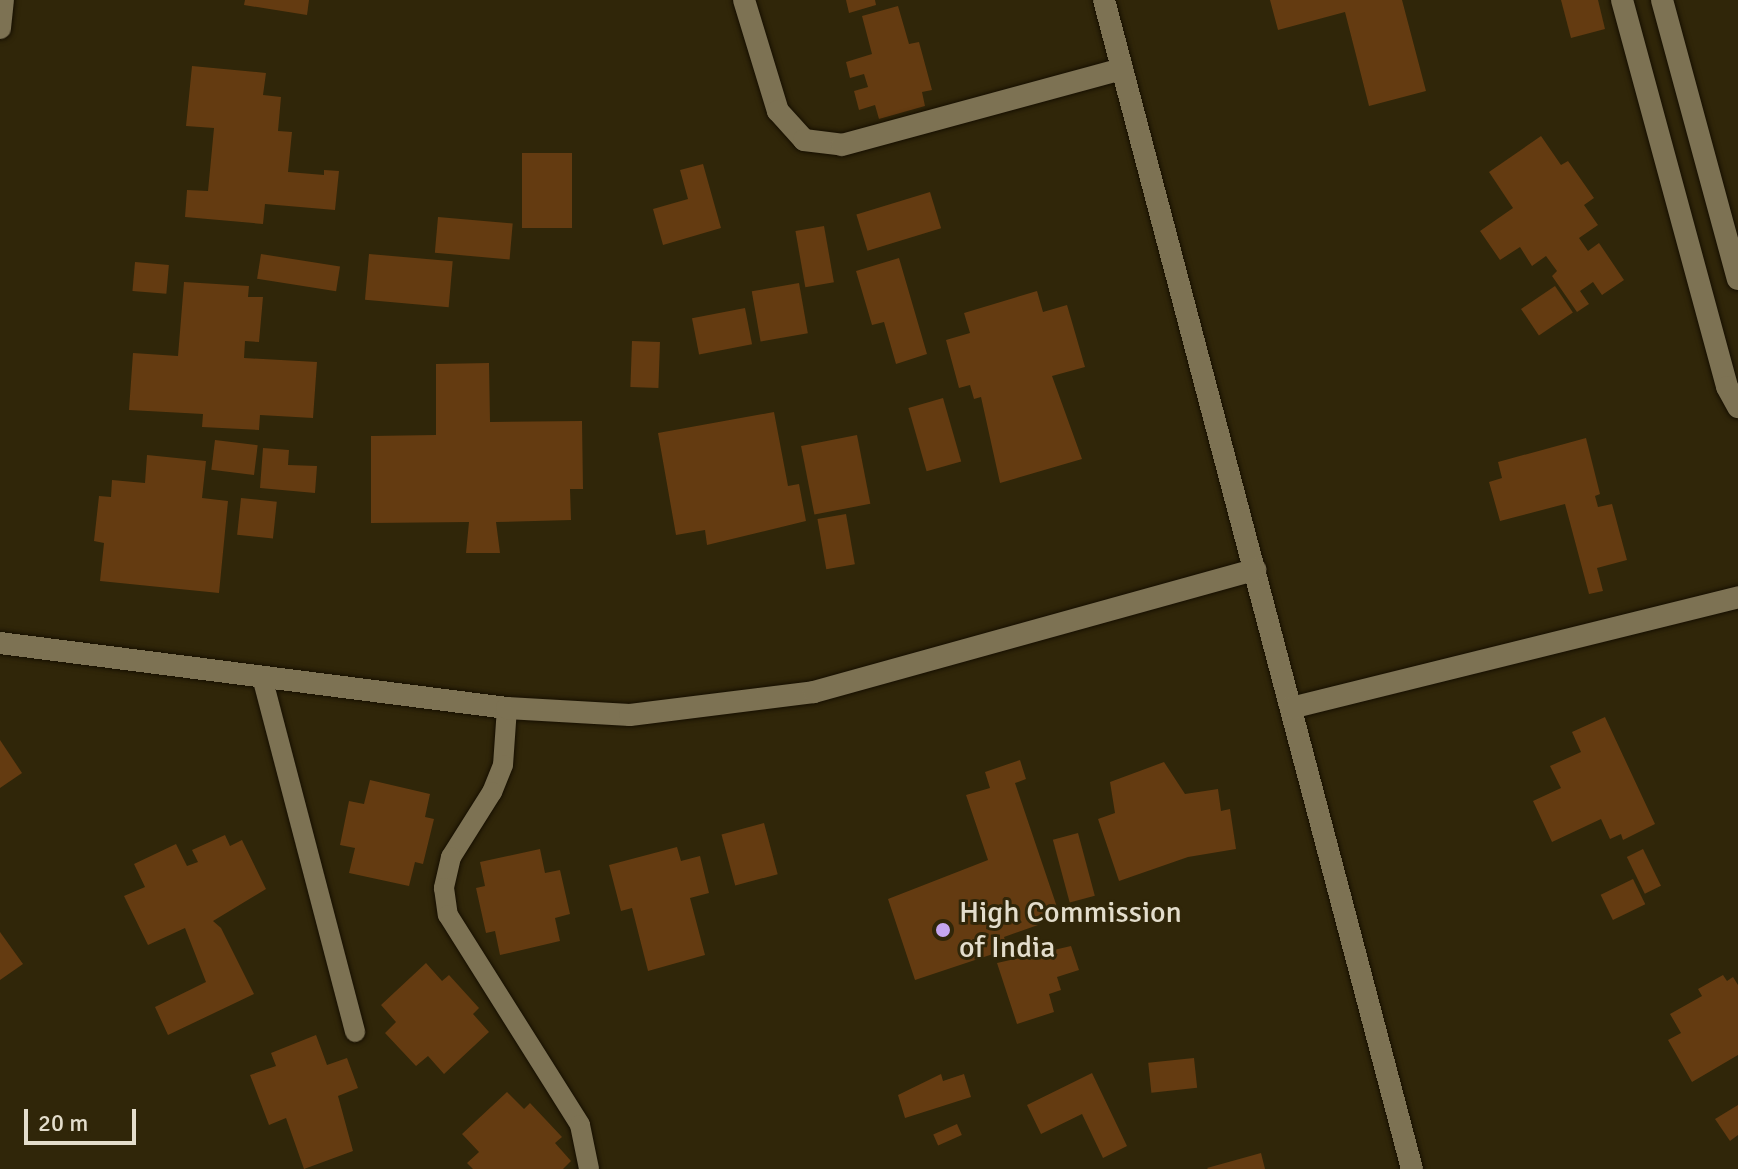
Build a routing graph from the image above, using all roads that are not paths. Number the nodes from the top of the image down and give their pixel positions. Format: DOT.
graph roads {
  1 [pos="3,0"];
  2 [pos="744,0"];
  3 [pos="1104,0"];
  4 [pos="1622,0"];
  5 [pos="1662,0"];
  6 [pos="0,28"];
  7 [pos="1122,69"];
  8 [pos="1728,198"];
  9 [pos="1738,279"];
  10 [pos="1738,407"];
  11 [pos="1255,570"];
  12 [pos="1738,597"];
  13 [pos="0,643"];
  14 [pos="262,677"];
  15 [pos="507,708"];
  16 [pos="1291,708"];
  17 [pos="355,1032"];
  18 [pos="589,1169"];
  19 [pos="1412,1169"];
  1 -- 6 [label="street"];
  2 -- 7 [label="street"];
  3 -- 7 [label="street"];
  4 -- 10 [label="street"];
  5 -- 8 [label="street"];
  7 -- 11 [label="street"];
  8 -- 9 [label="street"];
  11 -- 15 [label="street"];
  11 -- 16 [label="street"];
  12 -- 16 [label="street"];
  13 -- 14 [label="street"];
  14 -- 15 [label="street"];
  14 -- 17 [label="lane"];
  15 -- 18 [label="lane"];
  16 -- 19 [label="street"];
}
